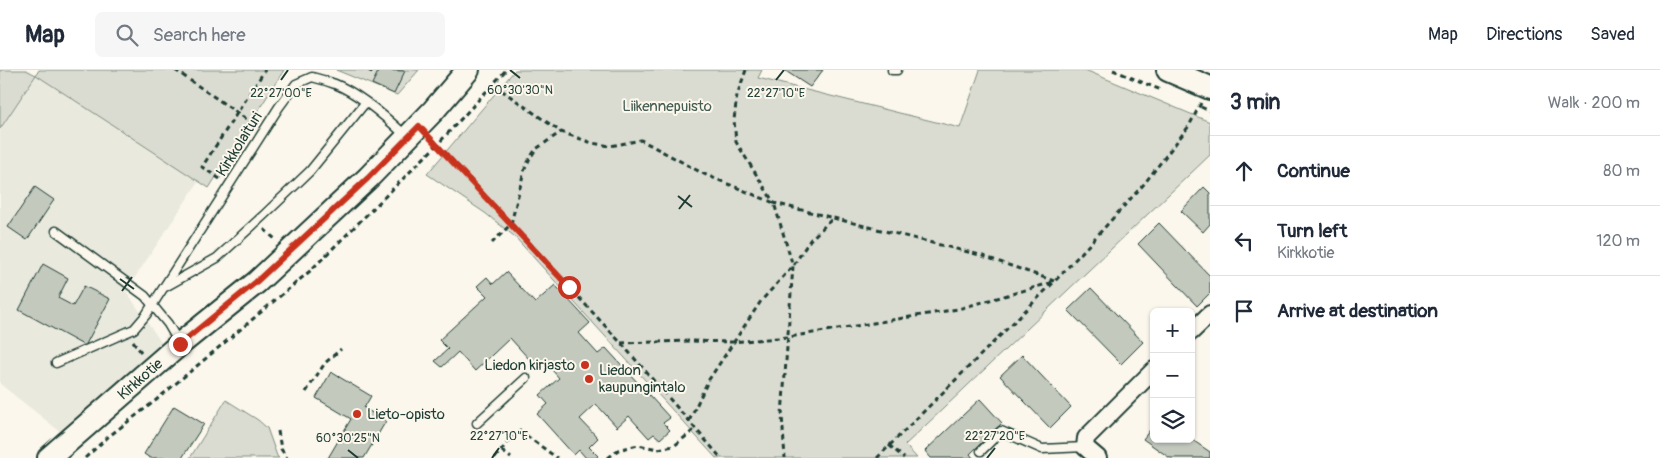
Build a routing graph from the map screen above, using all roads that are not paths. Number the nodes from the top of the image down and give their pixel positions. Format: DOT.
graph roads {
  1 [pos="468,70"];
  2 [pos="892,70"];
  3 [pos="897,70"];
  4 [pos="1168,70"];
  5 [pos="1204,97"];
  6 [pos="365,103"];
  7 [pos="413,132"];
  8 [pos="56,231"];
  9 [pos="164,288"];
  10 [pos="153,305"];
  11 [pos="1210,314"];
  12 [pos="1195,328"];
  13 [pos="180,344"];
  14 [pos="56,363"];
  15 [pos="1150,374"];
  16 [pos="526,378"];
  17 [pos="477,423"];
  18 [pos="1085,447"];
  19 [pos="981,451"];
  20 [pos="49,458"];
  21 [pos="1098,458"];
  1 -- 7 [label="street, Kirkkotie"];
  2 -- 3 [label="lane"];
  4 -- 5 [label="street"];
  6 -- 7 [label="lane, Kirkkolaituri"];
  6 -- 9 [label="lane"];
  6 -- 9 [label="lane, Kirkkolaituri"];
  7 -- 13 [label="street, Kirkkotie"];
  8 -- 10 [label="lane"];
  9 -- 10 [label="lane, Kirkkolaituri"];
  10 -- 13 [label="lane"];
  10 -- 14 [label="lane, Kirkkolaituri"];
  11 -- 12 [label="street"];
  13 -- 20 [label="street, Kirkkotie"];
  15 -- 18 [label="street"];
  16 -- 17 [label="lane"];
  18 -- 19 [label="lane"];
  18 -- 21 [label="street"];
}
